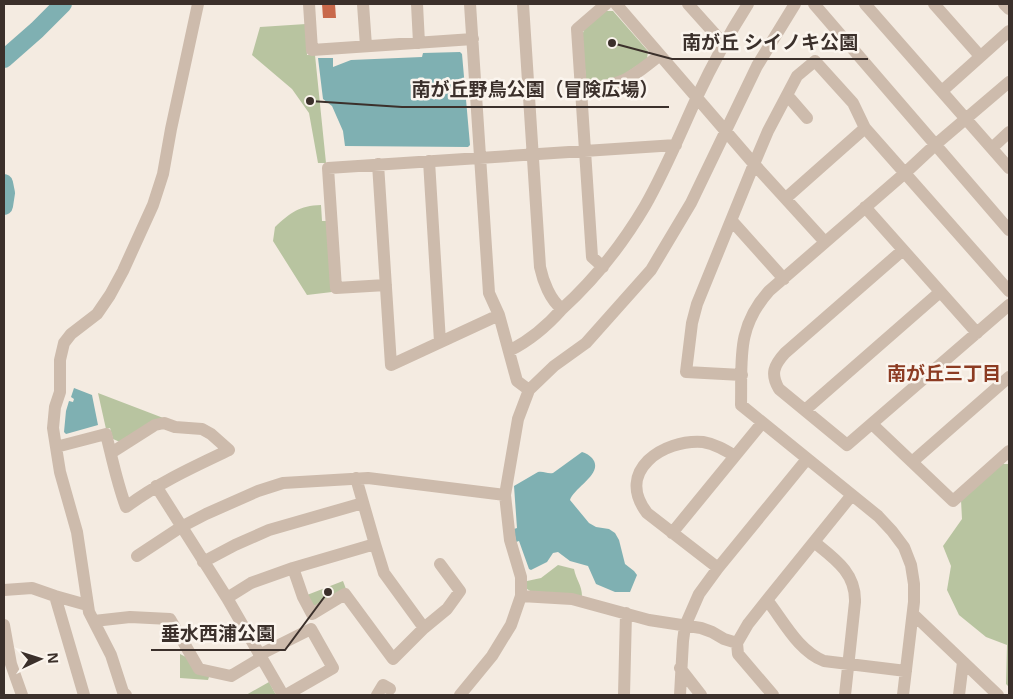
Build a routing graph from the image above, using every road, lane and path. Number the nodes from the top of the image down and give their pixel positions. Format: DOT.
graph roads {
  1 [pos="198,4"];
  2 [pos="309,4"];
  3 [pos="364,4"];
  4 [pos="417,4"];
  5 [pos="470,4"];
  6 [pos="522,4"];
  7 [pos="606,4"];
  8 [pos="616,4"];
  9 [pos="688,4"];
  10 [pos="748,4"];
  11 [pos="795,4"];
  12 [pos="814,4"];
  13 [pos="865,4"];
  14 [pos="934,4"];
  15 [pos="1004,4"];
  16 [pos="1009,10"];
  17 [pos="1009,31"];
  18 [pos="473,39"];
  19 [pos="419,43"];
  20 [pos="723,43"];
  21 [pos="366,46"];
  22 [pos="660,55"];
  23 [pos="980,56"];
  24 [pos="1009,82"];
  25 [pos="581,89"];
  26 [pos="942,91"];
  27 [pos="787,95"];
  28 [pos="697,96"];
  29 [pos="807,118"];
  30 [pos="966,120"];
  31 [pos="865,128"];
  32 [pos="726,130"];
  33 [pos="1009,132"];
  34 [pos="935,144"];
  35 [pos="676,145"];
  36 [pos="992,148"];
  37 [pos="586,151"];
  38 [pos="533,155"];
  39 [pos="480,158"];
  40 [pos="429,161"];
  41 [pos="378,164"];
  42 [pos="754,164"];
  43 [pos="1009,168"];
  44 [pos="905,173"];
  45 [pos="786,198"];
  46 [pos="865,207"];
  47 [pos="732,221"];
  48 [pos="1009,230"];
  49 [pos="825,242"];
  50 [pos="903,250"];
  51 [pos="603,267"];
  52 [pos="784,279"];
  53 [pos="386,285"];
  54 [pos="940,292"];
  55 [pos="1009,292"];
  56 [pos="1009,305"];
  57 [pos="562,310"];
  58 [pos="499,315"];
  59 [pos="977,333"];
  60 [pos="440,342"];
  61 [pos="510,351"];
  62 [pos="742,375"];
  63 [pos="1009,377"];
  64 [pos="529,390"];
  65 [pos="804,410"];
  66 [pos="762,423"];
  67 [pos="872,424"];
  68 [pos="56,447"];
  69 [pos="111,453"];
  70 [pos="1008,454"];
  71 [pos="736,456"];
  72 [pos="808,459"];
  73 [pos="912,462"];
  74 [pos="356,478"];
  75 [pos="156,486"];
  76 [pos="505,494"];
  77 [pos="851,496"];
  78 [pos="363,502"];
  79 [pos="181,527"];
  80 [pos="672,533"];
  81 [pos="814,542"];
  82 [pos="375,544"];
  83 [pos="138,556"];
  84 [pos="203,562"];
  85 [pos="440,564"];
  86 [pos="293,568"];
  87 [pos="718,568"];
  88 [pos="4,590"];
  89 [pos="55,596"];
  90 [pos="521,596"];
  91 [pos="227,598"];
  92 [pos="767,600"];
  93 [pos="87,604"];
  94 [pos="626,613"];
  95 [pos="913,614"];
  96 [pos="94,621"];
  97 [pos="4,625"];
  98 [pos="686,626"];
  99 [pos="424,628"];
  100 [pos="737,643"];
  101 [pos="260,656"];
  102 [pos="963,662"];
  103 [pos="848,664"];
  104 [pos="680,668"];
  105 [pos="906,671"];
  106 [pos="390,689"];
  107 [pos="22,695"];
  108 [pos="84,695"];
  109 [pos="126,695"];
  110 [pos="285,695"];
  111 [pos="378,695"];
  112 [pos="460,695"];
  113 [pos="624,695"];
  114 [pos="680,695"];
  115 [pos="701,695"];
  116 [pos="773,695"];
  117 [pos="845,695"];
  118 [pos="903,695"];
  119 [pos="959,695"];
  120 [pos="998,695"];
  1 -- 68 [label="street"];
  2 -- 21 [label="street"];
  3 -- 21 [label="street"];
  4 -- 19 [label="street"];
  5 -- 18 [label="street"];
  6 -- 38 [label="street"];
  7 -- 25 [label="street"];
  8 -- 22 [label="street"];
  9 -- 20 [label="street"];
  10 -- 20 [label="street"];
  11 -- 32 [label="street"];
  12 -- 34 [label="street"];
  13 -- 26 [label="street"];
  14 -- 23 [label="street"];
  15 -- 16 [label="street"];
  17 -- 23 [label="street"];
  18 -- 19 [label="street"];
  18 -- 39 [label="street"];
  19 -- 21 [label="street"];
  20 -- 28 [label="street"];
  22 -- 25 [label="street"];
  22 -- 28 [label="street"];
  23 -- 26 [label="street"];
  24 -- 30 [label="street"];
  25 -- 37 [label="street"];
  26 -- 30 [label="street"];
  27 -- 29 [label="street"];
  27 -- 31 [label="street"];
  27 -- 42 [label="street"];
  28 -- 32 [label="street"];
  28 -- 35 [label="street"];
  30 -- 34 [label="street"];
  30 -- 36 [label="street"];
  31 -- 44 [label="street"];
  31 -- 45 [label="street"];
  32 -- 42 [label="street"];
  32 -- 64 [label="street"];
  33 -- 36 [label="street"];
  34 -- 44 [label="street"];
  34 -- 48 [label="street"];
  35 -- 37 [label="street"];
  35 -- 51 [label="street"];
  36 -- 43 [label="street"];
  37 -- 38 [label="street"];
  37 -- 51 [label="street"];
  38 -- 39 [label="street"];
  38 -- 57 [label="street"];
  39 -- 40 [label="street"];
  39 -- 58 [label="street"];
  40 -- 41 [label="street"];
  40 -- 60 [label="street"];
  41 -- 53 [label="street"];
  41 -- 53 [label="street"];
  42 -- 45 [label="street"];
  42 -- 47 [label="street"];
  44 -- 46 [label="street"];
  44 -- 55 [label="street"];
  45 -- 49 [label="street"];
  46 -- 49 [label="street"];
  46 -- 50 [label="street"];
  47 -- 52 [label="street"];
  47 -- 62 [label="street"];
  49 -- 52 [label="street"];
  50 -- 54 [label="street"];
  50 -- 65 [label="street"];
  51 -- 57 [label="street"];
  52 -- 62 [label="street"];
  53 -- 60 [label="street"];
  54 -- 59 [label="street"];
  54 -- 65 [label="street"];
  56 -- 59 [label="street"];
  57 -- 61 [label="street"];
  58 -- 60 [label="street"];
  58 -- 61 [label="street"];
  59 -- 67 [label="street"];
  61 -- 64 [label="street"];
  62 -- 66 [label="street"];
  63 -- 73 [label="street"];
  64 -- 76 [label="street"];
  65 -- 67 [label="street"];
  66 -- 71 [label="street"];
  66 -- 72 [label="street"];
  67 -- 73 [label="street"];
  68 -- 69 [label="street"];
  68 -- 93 [label="street"];
  69 -- 75 [label="street"];
  69 -- 75 [label="street"];
  70 -- 73 [label="street"];
  71 -- 80 [label="street"];
  71 -- 80 [label="street"];
  72 -- 77 [label="street"];
  72 -- 87 [label="street"];
  74 -- 76 [label="street"];
  74 -- 78 [label="street"];
  74 -- 79 [label="street"];
  75 -- 79 [label="street"];
  76 -- 90 [label="street"];
  77 -- 81 [label="street"];
  77 -- 95 [label="street"];
  78 -- 82 [label="street"];
  78 -- 84 [label="street"];
  79 -- 83 [label="street"];
  79 -- 84 [label="street"];
  80 -- 87 [label="street"];
  81 -- 92 [label="street"];
  81 -- 103 [label="street"];
  82 -- 86 [label="street"];
  82 -- 99 [label="street"];
  84 -- 91 [label="street"];
  85 -- 99 [label="street"];
  86 -- 91 [label="street"];
  86 -- 99 [label="street"];
  87 -- 98 [label="street"];
  88 -- 89 [label="street"];
  89 -- 93 [label="street"];
  89 -- 108 [label="street"];
  90 -- 94 [label="street"];
  90 -- 112 [label="street"];
  91 -- 101 [label="street"];
  92 -- 100 [label="street"];
  92 -- 103 [label="street"];
  93 -- 96 [label="street"];
  94 -- 98 [label="street"];
  94 -- 113 [label="street"];
  95 -- 102 [label="street"];
  95 -- 105 [label="street"];
  96 -- 101 [label="street"];
  96 -- 109 [label="street"];
  97 -- 107 [label="street"];
  98 -- 100 [label="street"];
  98 -- 104 [label="street"];
  100 -- 116 [label="street"];
  101 -- 110 [label="street"];
  101 -- 110 [label="street"];
  102 -- 119 [label="street"];
  102 -- 120 [label="street"];
  103 -- 105 [label="street"];
  103 -- 117 [label="street"];
  104 -- 114 [label="street"];
  104 -- 115 [label="street"];
  105 -- 118 [label="street"];
  106 -- 111 [label="street"];
}
